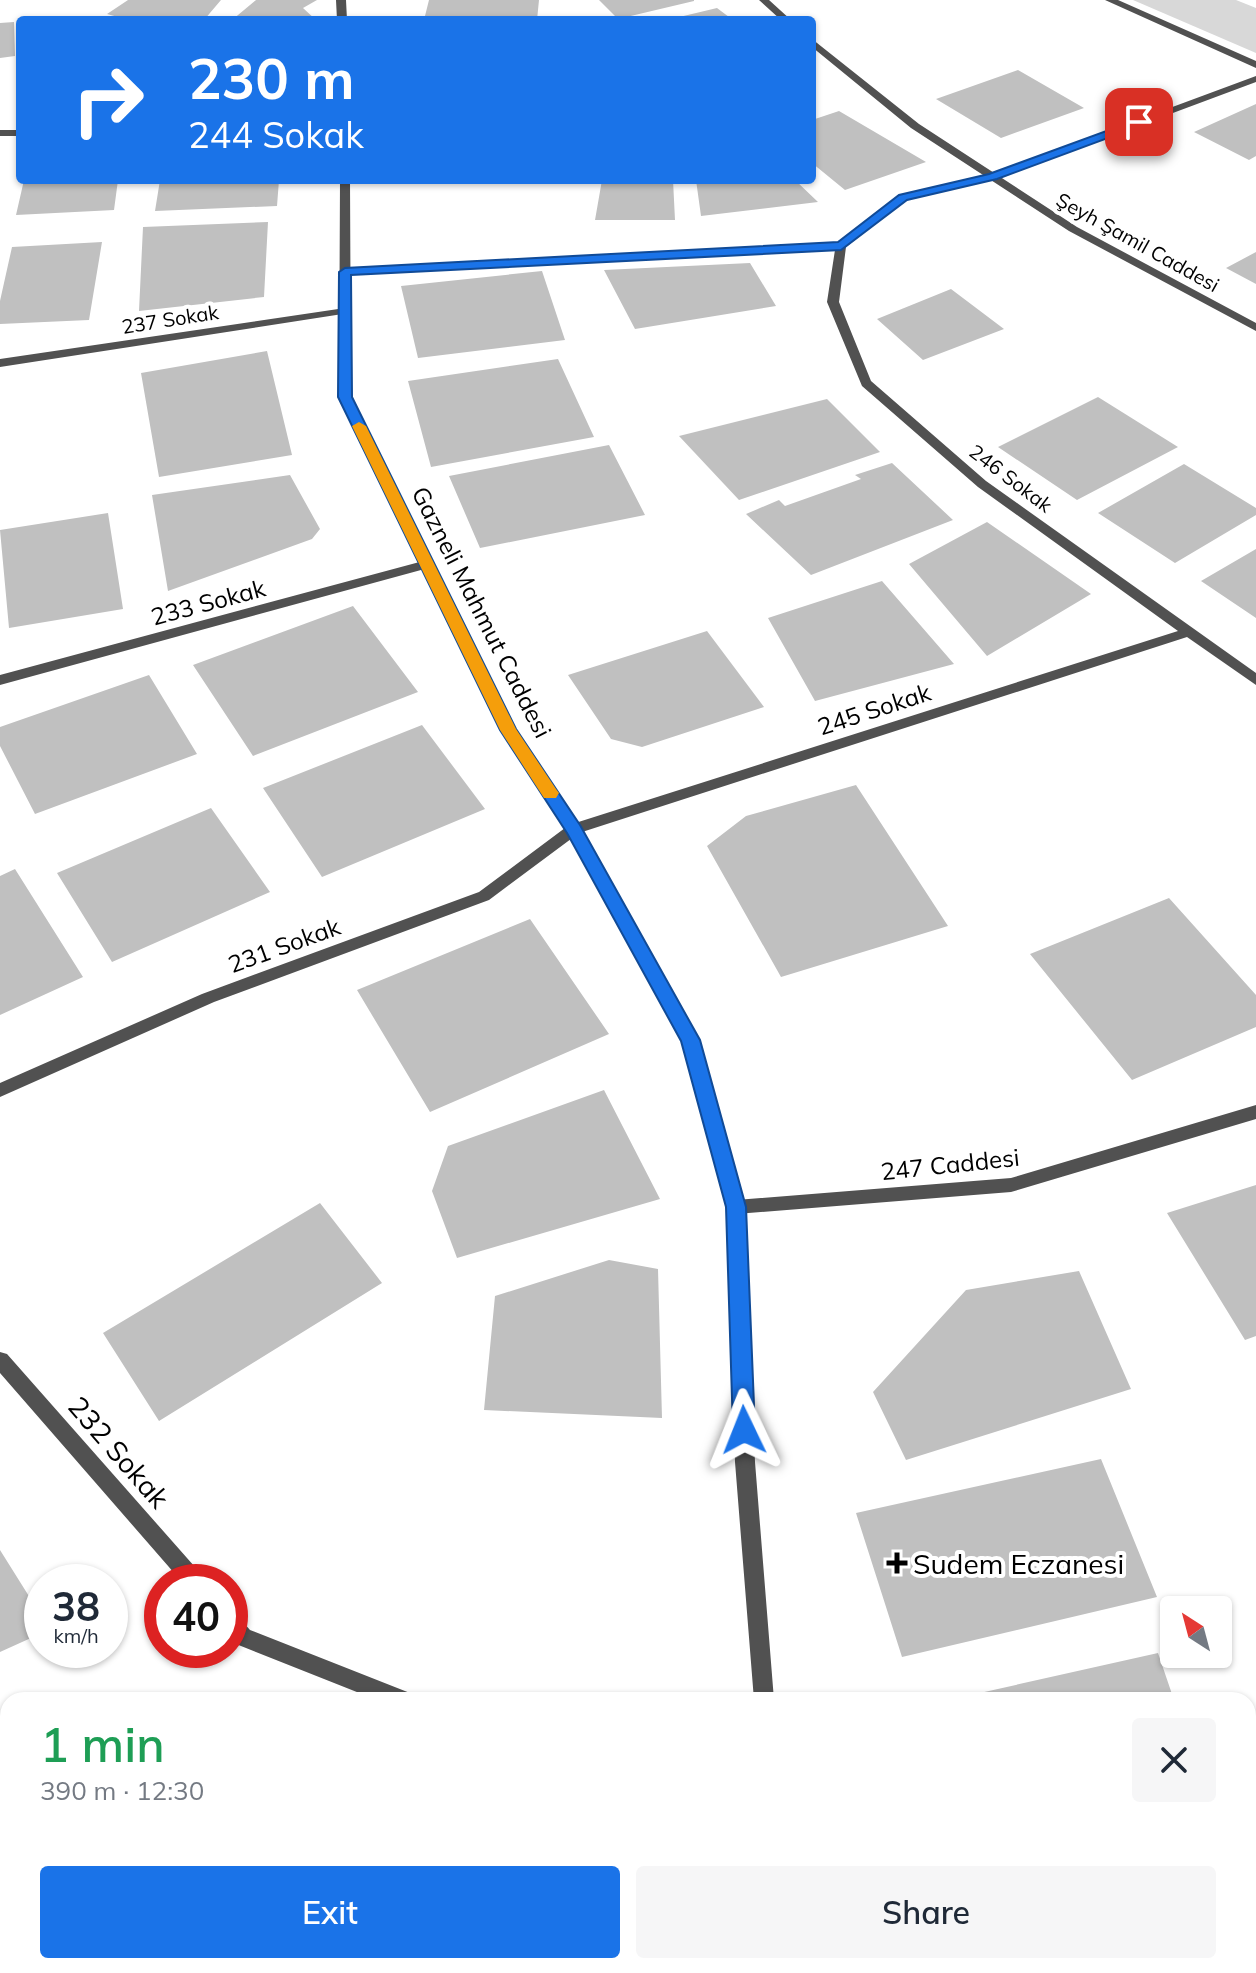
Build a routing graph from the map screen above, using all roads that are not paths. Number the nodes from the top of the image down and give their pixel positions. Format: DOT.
graph roads {
  1 [pos="764,0"];
  2 [pos="1110,0"];
  3 [pos="782,16"];
  4 [pos="816,45"];
  5 [pos="1256,65"];
  6 [pos="1256,79"];
  7 [pos="992,177"];
  8 [pos="345,184"];
  9 [pos="841,246"];
  10 [pos="345,272"];
  11 [pos="345,311"];
  12 [pos="1256,328"];
  13 [pos="0,363"];
  14 [pos="427,564"];
  15 [pos="1188,632"];
  16 [pos="0,680"];
  17 [pos="1256,680"];
  18 [pos="574,829"];
  19 [pos="0,1090"];
  20 [pos="1256,1112"];
  21 [pos="736,1207"];
  22 [pos="0,1360"];
  23 [pos="179,1564"];
  24 [pos="248,1639"];
  25 [pos="383,1692"];
  26 [pos="763,1692"];
  1 -- 3 [label="street"];
  2 -- 5 [label="street"];
  4 -- 7 [label="street, Şeyh Şamil Caddesi"];
  6 -- 7 [label="street"];
  7 -- 9 [label="street"];
  7 -- 12 [label="street, Şeyh Şamil Caddesi"];
  8 -- 10 [label="street, Gazneli Mahmut Caddesi"];
  9 -- 10 [label="street"];
  9 -- 15 [label="street, 246 Sokak"];
  10 -- 11 [label="street, Gazneli Mahmut Caddesi"];
  11 -- 13 [label="street, 237 Sokak"];
  11 -- 14 [label="street, Gazneli Mahmut Caddesi"];
  14 -- 16 [label="street, 233 Sokak"];
  14 -- 18 [label="street, Gazneli Mahmut Caddesi"];
  15 -- 17 [label="street, 246 Sokak"];
  15 -- 18 [label="street, 245 Sokak"];
  18 -- 19 [label="street, 231 Sokak"];
  18 -- 21 [label="street, Gazneli Mahmut Caddesi"];
  20 -- 21 [label="street, 247 Caddesi"];
  21 -- 26 [label="street, Gazneli Mahmut Caddesi"];
  22 -- 23 [label="street, 232 Sokak"];
  24 -- 25 [label="street"];
}
